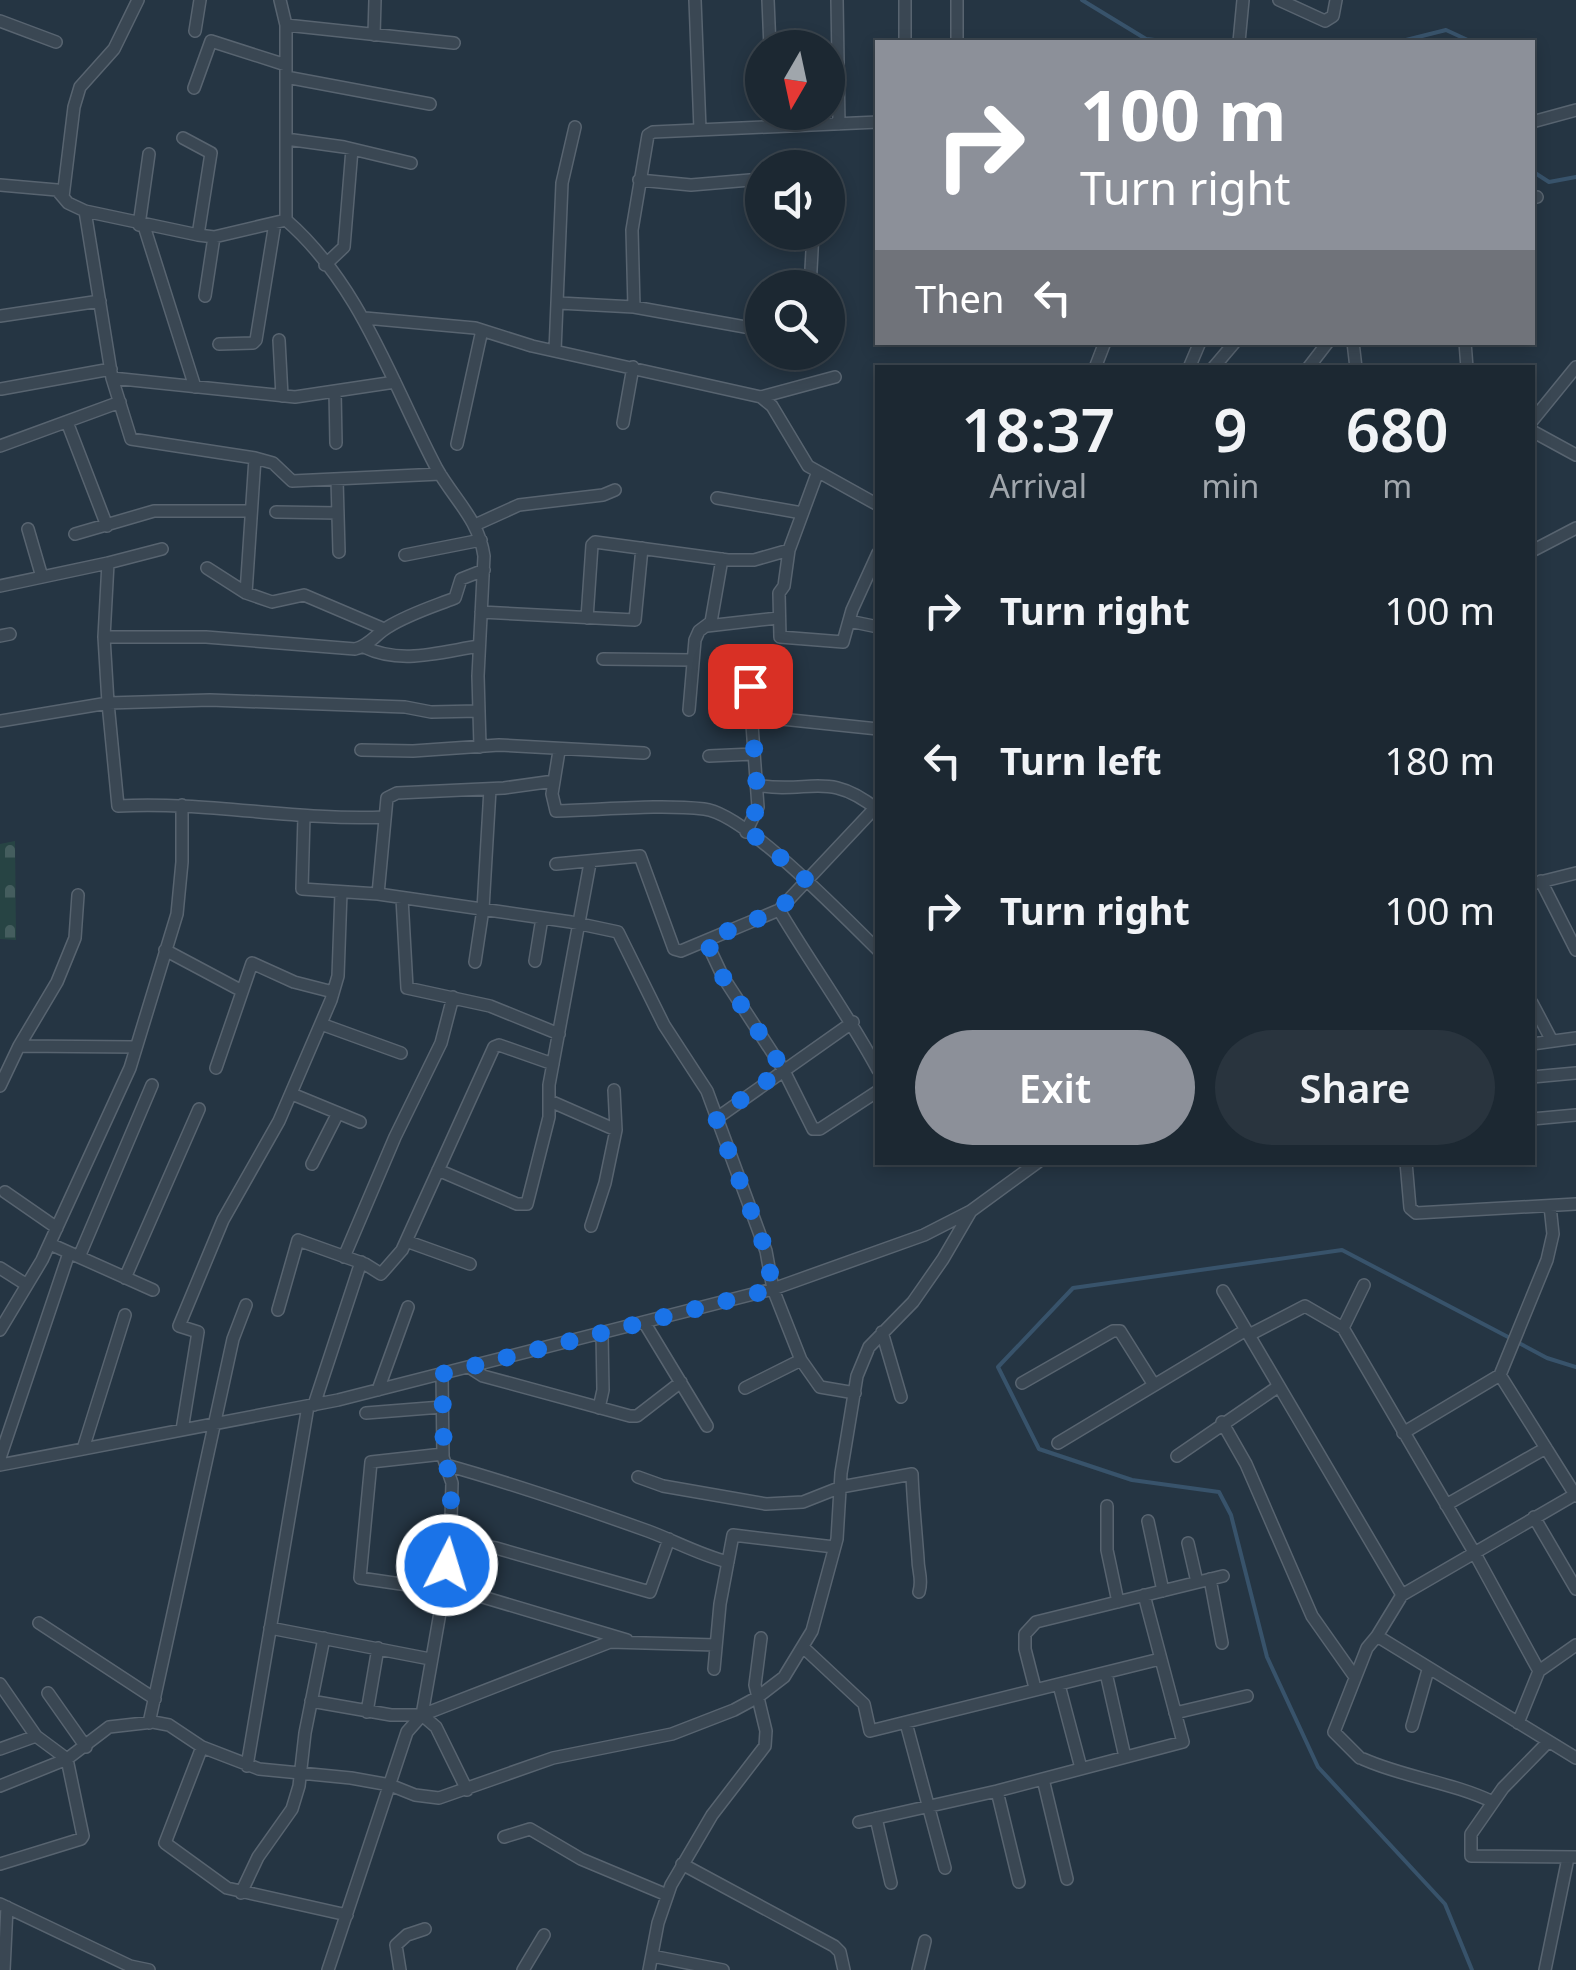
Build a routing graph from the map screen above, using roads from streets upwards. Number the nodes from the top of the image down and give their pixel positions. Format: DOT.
graph roads {
  1 [pos="138,0"];
  2 [pos="200,0"];
  3 [pos="280,0"];
  4 [pos="375,0"];
  5 [pos="695,0"];
  6 [pos="768,0"];
  7 [pos="836,0"];
  8 [pos="905,0"];
  9 [pos="958,0"];
  10 [pos="1243,0"];
  11 [pos="1279,0"];
  12 [pos="1336,0"];
  13 [pos="0,21"];
  14 [pos="286,25"];
  15 [pos="769,30"];
  16 [pos="837,30"];
  17 [pos="195,31"];
  18 [pos="374,35"];
  19 [pos="905,40"];
  20 [pos="957,40"];
  21 [pos="1240,40"];
  22 [pos="56,42"];
  23 [pos="454,44"];
  24 [pos="286,71"];
  25 [pos="194,88"];
  26 [pos="430,104"];
  27 [pos="1576,110"];
  28 [pos="1535,121"];
  29 [pos="875,122"];
  30 [pos="845,124"];
  31 [pos="575,127"];
  32 [pos="745,128"];
  33 [pos="700,130"];
  34 [pos="182,138"];
  35 [pos="286,139"];
  36 [pos="352,149"];
  37 [pos="149,154"];
  38 [pos="411,164"];
  39 [pos="639,180"];
  40 [pos="745,180"];
  41 [pos="0,185"];
  42 [pos="63,197"];
  43 [pos="85,212"];
  44 [pos="281,222"];
  45 [pos="141,226"];
  46 [pos="198,235"];
  47 [pos="214,237"];
  48 [pos="325,265"];
  49 [pos="204,296"];
  50 [pos="100,301"];
  51 [pos="558,303"];
  52 [pos="634,307"];
  53 [pos="0,316"];
  54 [pos="365,318"];
  55 [pos="745,327"];
  56 [pos="482,330"];
  57 [pos="279,340"];
  58 [pos="219,344"];
  59 [pos="1232,345"];
  60 [pos="1326,345"];
  61 [pos="554,350"];
  62 [pos="1216,365"];
  63 [pos="1310,365"];
  64 [pos="633,367"];
  65 [pos="1576,367"];
  66 [pos="111,373"];
  67 [pos="834,377"];
  68 [pos="395,382"];
  69 [pos="1570,383"];
  70 [pos="195,387"];
  71 [pos="0,388"];
  72 [pos="335,391"];
  73 [pos="282,396"];
  74 [pos="761,397"];
  75 [pos="120,402"];
  76 [pos="1535,418"];
  77 [pos="67,422"];
  78 [pos="622,423"];
  79 [pos="1535,433"];
  80 [pos="336,443"];
  81 [pos="457,444"];
  82 [pos="0,446"];
  83 [pos="1576,455"];
  84 [pos="255,458"];
  85 [pos="440,474"];
  86 [pos="818,474"];
  87 [pos="337,479"];
  88 [pos="615,490"];
  89 [pos="716,498"];
  90 [pos="875,503"];
  91 [pos="251,511"];
  92 [pos="276,512"];
  93 [pos="338,513"];
  94 [pos="802,514"];
  95 [pos="475,525"];
  96 [pos="107,526"];
  97 [pos="1576,528"];
  98 [pos="28,529"];
  99 [pos="75,534"];
  100 [pos="481,540"];
  101 [pos="642,548"];
  102 [pos="162,549"];
  103 [pos="1535,549"];
  104 [pos="788,550"];
  105 [pos="339,552"];
  106 [pos="405,555"];
  107 [pos="722,559"];
  108 [pos="875,560"];
  109 [pos="108,562"];
  110 [pos="207,568"];
  111 [pos="484,570"];
  112 [pos="42,578"];
  113 [pos="0,586"];
  114 [pos="246,593"];
  115 [pos="481,612"];
  116 [pos="587,618"];
  117 [pos="778,618"];
  118 [pos="850,622"];
  119 [pos="707,626"];
  120 [pos="875,626"];
  121 [pos="384,629"];
  122 [pos="104,637"];
  123 [pos="479,646"];
  124 [pos="364,647"];
  125 [pos="747,656"];
  126 [pos="603,659"];
  127 [pos="693,660"];
  128 [pos="108,703"];
  129 [pos="689,710"];
  130 [pos="478,711"];
  131 [pos="752,716"];
  132 [pos="0,721"];
  133 [pos="875,729"];
  134 [pos="480,747"];
  135 [pos="361,750"];
  136 [pos="560,750"];
  137 [pos="644,753"];
  138 [pos="753,754"];
  139 [pos="709,756"];
  140 [pos="554,781"];
  141 [pos="756,786"];
  142 [pos="490,789"];
  143 [pos="182,805"];
  144 [pos="875,808"];
  145 [pos="875,810"];
  146 [pos="304,816"];
  147 [pos="385,816"];
  148 [pos="746,832"];
  149 [pos="590,863"];
  150 [pos="556,864"];
  151 [pos="1576,873"];
  152 [pos="806,880"];
  153 [pos="1536,882"];
  154 [pos="341,892"];
  155 [pos="378,894"];
  156 [pos="78,895"];
  157 [pos="402,898"];
  158 [pos="483,909"];
  159 [pos="779,910"];
  160 [pos="542,918"];
  161 [pos="580,923"];
  162 [pos="706,940"];
  163 [pos="875,947"];
  164 [pos="165,950"];
  165 [pos="1576,950"];
  166 [pos="536,961"];
  167 [pos="475,962"];
  168 [pos="242,991"];
  169 [pos="334,992"];
  170 [pos="454,997"];
  171 [pos="1535,1009"];
  172 [pos="853,1022"];
  173 [pos="321,1024"];
  174 [pos="558,1034"];
  175 [pos="1576,1038"];
  176 [pos="1552,1042"];
  177 [pos="1535,1044"];
  178 [pos="19,1046"];
  179 [pos="135,1047"];
  180 [pos="401,1053"];
  181 [pos="553,1064"];
  182 [pos="875,1064"];
  183 [pos="216,1068"];
  184 [pos="783,1069"];
  185 [pos="1576,1073"];
  186 [pos="1535,1077"];
  187 [pos="152,1085"];
  188 [pos="0,1086"];
  189 [pos="614,1090"];
  190 [pos="875,1093"];
  191 [pos="292,1094"];
  192 [pos="550,1101"];
  193 [pos="199,1109"];
  194 [pos="338,1113"];
  195 [pos="1576,1115"];
  196 [pos="716,1118"];
  197 [pos="1535,1118"];
  198 [pos="360,1122"];
  199 [pos="616,1130"];
  200 [pos="312,1164"];
  201 [pos="1031,1165"];
  202 [pos="1406,1165"];
  203 [pos="438,1170"];
  204 [pos="4,1192"];
  205 [pos="1576,1204"];
  206 [pos="1550,1206"];
  207 [pos="970,1212"];
  208 [pos="591,1226"];
  209 [pos="57,1228"];
  210 [pos="406,1242"];
  211 [pos="50,1244"];
  212 [pos="74,1255"];
  213 [pos="344,1257"];
  214 [pos="361,1262"];
  215 [pos="470,1264"];
  216 [pos="0,1268"];
  217 [pos="124,1278"];
  218 [pos="1364,1285"];
  219 [pos="26,1286"];
  220 [pos="773,1289"];
  221 [pos="153,1290"];
  222 [pos="1223,1291"];
  223 [pos="246,1305"];
  224 [pos="408,1307"];
  225 [pos="278,1310"];
  226 [pos="125,1315"];
  227 [pos="644,1322"];
  228 [pos="1343,1328"];
  229 [pos="0,1330"];
  230 [pos="602,1332"];
  231 [pos="882,1332"];
  232 [pos="1248,1332"];
  233 [pos="801,1360"];
  234 [pos="469,1367"];
  235 [pos="1502,1372"];
  236 [pos="442,1374"];
  237 [pos="680,1382"];
  238 [pos="1022,1383"];
  239 [pos="1154,1385"];
  240 [pos="1279,1386"];
  241 [pos="745,1388"];
  242 [pos="378,1390"];
  243 [pos="855,1393"];
  244 [pos="901,1397"];
  245 [pos="311,1406"];
  246 [pos="442,1407"];
  247 [pos="598,1408"];
  248 [pos="366,1413"];
  249 [pos="1222,1422"];
  250 [pos="216,1424"];
  251 [pos="708,1426"];
  252 [pos="182,1430"];
  253 [pos="1403,1433"];
  254 [pos="1058,1443"];
  255 [pos="1546,1448"];
  256 [pos="83,1449"];
  257 [pos="1177,1456"];
  258 [pos="445,1460"];
  259 [pos="0,1461"];
  260 [pos="638,1476"];
  261 [pos="841,1487"];
  262 [pos="1576,1494"];
  263 [pos="1446,1505"];
  264 [pos="1107,1506"];
  265 [pos="1534,1517"];
  266 [pos="1148,1521"];
  267 [pos="669,1538"];
  268 [pos="449,1541"];
  269 [pos="1188,1543"];
  270 [pos="834,1548"];
  271 [pos="1474,1552"];
  272 [pos="728,1562"];
  273 [pos="1224,1576"];
  274 [pos="1203,1581"];
  275 [pos="1576,1588"];
  276 [pos="444,1590"];
  277 [pos="1162,1591"];
  278 [pos="918,1592"];
  279 [pos="1144,1595"];
  280 [pos="1402,1595"];
  281 [pos="1118,1602"];
  282 [pos="38,1623"];
  283 [pos="270,1628"];
  284 [pos="1378,1636"];
  285 [pos="324,1638"];
  286 [pos="761,1638"];
  287 [pos="626,1640"];
  288 [pos="1222,1643"];
  289 [pos="716,1645"];
  290 [pos="1576,1645"];
  291 [pos="378,1648"];
  292 [pos="804,1648"];
  293 [pos="430,1659"];
  294 [pos="1160,1660"];
  295 [pos="714,1669"];
  296 [pos="1428,1670"];
  297 [pos="1539,1670"];
  298 [pos="1106,1673"];
  299 [pos="1355,1677"];
  300 [pos="0,1684"];
  301 [pos="1059,1685"];
  302 [pos="1035,1688"];
  303 [pos="48,1693"];
  304 [pos="1247,1696"];
  305 [pos="758,1698"];
  306 [pos="154,1699"];
  307 [pos="311,1701"];
  308 [pos="367,1712"];
  309 [pos="1175,1714"];
  310 [pos="422,1715"];
  311 [pos="149,1722"];
  312 [pos="906,1722"];
  313 [pos="1518,1724"];
  314 [pos="1412,1726"];
  315 [pos="36,1736"];
  316 [pos="1548,1742"];
  317 [pos="86,1747"];
  318 [pos="202,1747"];
  319 [pos="0,1749"];
  320 [pos="1126,1756"];
  321 [pos="1576,1758"];
  322 [pos="67,1759"];
  323 [pos="247,1766"];
  324 [pos="1081,1768"];
  325 [pos="300,1774"];
  326 [pos="1044,1778"];
  327 [pos="390,1785"];
  328 [pos="0,1786"];
  329 [pos="467,1790"];
  330 [pos="997,1791"];
  331 [pos="1494,1802"];
  332 [pos="929,1806"];
  333 [pos="876,1818"];
  334 [pos="859,1822"];
  335 [pos="504,1837"];
  336 [pos="1572,1857"];
  337 [pos="0,1864"];
  338 [pos="682,1864"];
  339 [pos="945,1868"];
  340 [pos="1066,1879"];
  341 [pos="1019,1882"];
  342 [pos="891,1884"];
  343 [pos="241,1893"];
  344 [pos="667,1895"];
  345 [pos="2,1904"];
  346 [pos="347,1914"];
  347 [pos="425,1930"];
  348 [pos="544,1935"];
  349 [pos="925,1941"];
  350 [pos="650,1963"];
  351 [pos="4,1970"];
  352 [pos="149,1970"];
  353 [pos="328,1970"];
  354 [pos="400,1970"];
  355 [pos="523,1970"];
  356 [pos="723,1970"];
  357 [pos="844,1970"];
  358 [pos="918,1970"];
  359 [pos="1545,1970"];
  1 -- 42 [label="street"];
  2 -- 17 [label="street"];
  3 -- 14 [label="street"];
  4 -- 18 [label="street"];
  5 -- 33 [label="street"];
  6 -- 15 [label="street"];
  7 -- 16 [label="street"];
  8 -- 19 [label="street"];
  9 -- 20 [label="street"];
  10 -- 21 [label="street"];
  11 -- 12 [label="street"];
  13 -- 22 [label="street"];
  14 -- 18 [label="street"];
  14 -- 24 [label="street"];
  18 -- 23 [label="street"];
  24 -- 25 [label="street"];
  24 -- 26 [label="street"];
  24 -- 35 [label="street"];
  27 -- 28 [label="street"];
  29 -- 30 [label="street"];
  31 -- 51 [label="street"];
  32 -- 33 [label="street"];
  33 -- 39 [label="street"];
  34 -- 46 [label="street"];
  35 -- 36 [label="street"];
  35 -- 44 [label="street"];
  36 -- 38 [label="street"];
  36 -- 48 [label="street"];
  37 -- 45 [label="street"];
  39 -- 40 [label="street"];
  39 -- 52 [label="street"];
  41 -- 42 [label="street"];
  42 -- 43 [label="street"];
  43 -- 45 [label="street"];
  43 -- 50 [label="street"];
  44 -- 47 [label="street"];
  44 -- 48 [label="street"];
  44 -- 58 [label="street"];
  45 -- 46 [label="street"];
  45 -- 70 [label="street"];
  46 -- 47 [label="street"];
  47 -- 49 [label="street"];
  48 -- 54 [label="street"];
  50 -- 53 [label="street"];
  50 -- 66 [label="street"];
  51 -- 52 [label="street"];
  51 -- 61 [label="street"];
  52 -- 55 [label="street"];
  54 -- 56 [label="street"];
  54 -- 68 [label="street"];
  56 -- 61 [label="street"];
  56 -- 81 [label="street"];
  57 -- 73 [label="street"];
  59 -- 62 [label="street"];
  60 -- 63 [label="street"];
  61 -- 64 [label="street"];
  64 -- 74 [label="street"];
  64 -- 78 [label="street"];
  65 -- 69 [label="street"];
  66 -- 70 [label="street"];
  66 -- 71 [label="street"];
  66 -- 75 [label="street"];
  67 -- 74 [label="street"];
  68 -- 72 [label="street"];
  68 -- 85 [label="street"];
  69 -- 76 [label="street"];
  70 -- 73 [label="street"];
  72 -- 73 [label="street"];
  72 -- 80 [label="street"];
  74 -- 86 [label="street"];
  75 -- 77 [label="street"];
  75 -- 84 [label="street"];
  77 -- 82 [label="street"];
  77 -- 96 [label="street"];
  79 -- 83 [label="street"];
  84 -- 87 [label="street"];
  84 -- 91 [label="street"];
  85 -- 87 [label="street"];
  85 -- 95 [label="street"];
  86 -- 90 [label="street"];
  86 -- 94 [label="street"];
  87 -- 93 [label="street"];
  88 -- 95 [label="street"];
  89 -- 94 [label="street"];
  91 -- 96 [label="street"];
  91 -- 114 [label="street"];
  92 -- 93 [label="street"];
  93 -- 105 [label="street"];
  94 -- 104 [label="street"];
  95 -- 100 [label="street"];
  96 -- 99 [label="street"];
  97 -- 103 [label="street"];
  98 -- 112 [label="street"];
  100 -- 106 [label="street"];
  100 -- 111 [label="street"];
  101 -- 107 [label="street"];
  101 -- 116 [label="street"];
  101 -- 116 [label="street"];
  102 -- 109 [label="street"];
  104 -- 107 [label="street"];
  104 -- 117 [label="street"];
  107 -- 119 [label="street"];
  108 -- 118 [label="street"];
  109 -- 112 [label="street"];
  109 -- 122 [label="street"];
  110 -- 114 [label="street"];
  111 -- 115 [label="street"];
  111 -- 121 [label="street"];
  112 -- 113 [label="street"];
  114 -- 121 [label="street"];
  115 -- 116 [label="street"];
  115 -- 123 [label="street"];
  117 -- 118 [label="street"];
  117 -- 119 [label="street"];
  118 -- 120 [label="street"];
  119 -- 127 [label="street"];
  121 -- 124 [label="street"];
  122 -- 124 [label="street"];
  122 -- 128 [label="street"];
  123 -- 124 [label="street"];
  123 -- 130 [label="street"];
  125 -- 131 [label="street"];
  126 -- 127 [label="street"];
  127 -- 129 [label="street"];
  128 -- 130 [label="street"];
  128 -- 132 [label="street"];
  128 -- 143 [label="street"];
  130 -- 134 [label="street"];
  131 -- 133 [label="street"];
  131 -- 138 [label="street"];
  134 -- 135 [label="street"];
  134 -- 136 [label="street"];
  136 -- 137 [label="street"];
  136 -- 140 [label="street"];
  138 -- 139 [label="street"];
  138 -- 141 [label="street"];
  140 -- 142 [label="street"];
  140 -- 148 [label="street"];
  141 -- 144 [label="street"];
  141 -- 148 [label="street"];
  142 -- 147 [label="street"];
  142 -- 158 [label="street"];
  143 -- 146 [label="street"];
  143 -- 164 [label="street"];
  145 -- 152 [label="street"];
  146 -- 147 [label="street"];
  146 -- 154 [label="street"];
  147 -- 155 [label="street"];
  148 -- 152 [label="street"];
  149 -- 150 [label="street"];
  149 -- 161 [label="street"];
  149 -- 162 [label="street"];
  151 -- 153 [label="street"];
  152 -- 159 [label="street"];
  152 -- 163 [label="street"];
  153 -- 165 [label="street"];
  154 -- 155 [label="street"];
  154 -- 169 [label="street"];
  155 -- 157 [label="street"];
  156 -- 178 [label="street"];
  157 -- 158 [label="street"];
  157 -- 170 [label="street"];
  158 -- 160 [label="street"];
  158 -- 167 [label="street"];
  159 -- 162 [label="street"];
  159 -- 172 [label="street"];
  160 -- 161 [label="street"];
  160 -- 166 [label="street"];
  161 -- 174 [label="street"];
  161 -- 196 [label="street"];
  162 -- 184 [label="street"];
  164 -- 168 [label="street"];
  164 -- 179 [label="street"];
  168 -- 169 [label="street"];
  168 -- 183 [label="street"];
  169 -- 173 [label="street"];
  170 -- 174 [label="street"];
  170 -- 213 [label="street"];
  171 -- 176 [label="street"];
  172 -- 182 [label="street"];
  172 -- 184 [label="street"];
  173 -- 180 [label="street"];
  173 -- 191 [label="street"];
  174 -- 181 [label="street"];
  175 -- 176 [label="street"];
  176 -- 177 [label="street"];
  178 -- 179 [label="street"];
  178 -- 188 [label="street"];
  179 -- 209 [label="street"];
  181 -- 192 [label="street"];
  181 -- 203 [label="street"];
  184 -- 190 [label="street"];
  184 -- 196 [label="street"];
  185 -- 186 [label="street"];
  187 -- 212 [label="street"];
  189 -- 199 [label="street"];
  191 -- 194 [label="street"];
  191 -- 252 [label="street"];
  192 -- 199 [label="street"];
  192 -- 203 [label="street"];
  193 -- 217 [label="street"];
  194 -- 198 [label="street"];
  194 -- 200 [label="street"];
  195 -- 197 [label="street"];
  196 -- 220 [label="street"];
  199 -- 208 [label="street"];
  201 -- 207 [label="street"];
  202 -- 206 [label="street"];
  203 -- 210 [label="street"];
  204 -- 209 [label="street"];
  205 -- 206 [label="street"];
  206 -- 235 [label="street"];
  207 -- 220 [label="street"];
  207 -- 231 [label="street"];
  209 -- 211 [label="street"];
  210 -- 214 [label="street"];
  210 -- 215 [label="street"];
  211 -- 212 [label="street"];
  211 -- 219 [label="street"];
  212 -- 217 [label="street"];
  212 -- 259 [label="street"];
  213 -- 214 [label="street"];
  213 -- 225 [label="street"];
  214 -- 245 [label="street"];
  216 -- 219 [label="street"];
  217 -- 221 [label="street"];
  218 -- 228 [label="street"];
  219 -- 229 [label="street"];
  220 -- 227 [label="street"];
  220 -- 233 [label="street"];
  222 -- 232 [label="street"];
  223 -- 250 [label="street"];
  224 -- 242 [label="street"];
  226 -- 256 [label="street"];
  227 -- 230 [label="street"];
  227 -- 237 [label="street"];
  228 -- 232 [label="street"];
  228 -- 253 [label="street"];
  230 -- 234 [label="street"];
  230 -- 247 [label="street"];
  231 -- 243 [label="street"];
  231 -- 244 [label="street"];
  232 -- 239 [label="street"];
  232 -- 240 [label="street"];
  233 -- 241 [label="street"];
  233 -- 243 [label="street"];
  234 -- 236 [label="street"];
  234 -- 247 [label="street"];
  235 -- 253 [label="street"];
  235 -- 255 [label="street"];
  236 -- 242 [label="street"];
  236 -- 246 [label="street"];
  237 -- 247 [label="street"];
  237 -- 251 [label="street"];
  238 -- 239 [label="street"];
  239 -- 254 [label="street"];
  240 -- 249 [label="street"];
  240 -- 280 [label="street"];
  242 -- 245 [label="street"];
  243 -- 261 [label="street"];
  245 -- 250 [label="street"];
  245 -- 283 [label="street"];
  246 -- 248 [label="street"];
  246 -- 258 [label="street"];
  249 -- 257 [label="street"];
  249 -- 299 [label="street"];
  250 -- 252 [label="street"];
  250 -- 306 [label="street"];
  252 -- 256 [label="street"];
  253 -- 263 [label="street"];
  255 -- 262 [label="street"];
  255 -- 263 [label="street"];
  256 -- 259 [label="street"];
  258 -- 267 [label="street"];
  258 -- 268 [label="street"];
  258 -- 276 [label="street"];
  260 -- 261 [label="street"];
  261 -- 270 [label="street"];
  261 -- 278 [label="street"];
  262 -- 265 [label="street"];
  263 -- 271 [label="street"];
  264 -- 281 [label="street"];
  265 -- 271 [label="street"];
  265 -- 275 [label="street"];
  266 -- 277 [label="street"];
  267 -- 268 [label="street"];
  267 -- 272 [label="street"];
  268 -- 276 [label="street"];
  269 -- 274 [label="street"];
  270 -- 272 [label="street"];
  270 -- 292 [label="street"];
  271 -- 280 [label="street"];
  271 -- 297 [label="street"];
  272 -- 289 [label="street"];
  273 -- 274 [label="street"];
  274 -- 277 [label="street"];
  274 -- 288 [label="street"];
  276 -- 287 [label="street"];
  276 -- 293 [label="street"];
  277 -- 279 [label="street"];
  279 -- 281 [label="street"];
  279 -- 294 [label="street"];
  280 -- 284 [label="street"];
  281 -- 302 [label="street"];
  282 -- 306 [label="street"];
  283 -- 285 [label="street"];
  283 -- 323 [label="street"];
  284 -- 296 [label="street"];
  284 -- 299 [label="street"];
  285 -- 291 [label="street"];
  285 -- 307 [label="street"];
  286 -- 305 [label="street"];
  287 -- 289 [label="street"];
  287 -- 310 [label="street"];
  289 -- 295 [label="street"];
  290 -- 297 [label="street"];
  291 -- 293 [label="street"];
  291 -- 308 [label="street"];
  292 -- 305 [label="street"];
  292 -- 312 [label="street"];
  293 -- 310 [label="street"];
  294 -- 298 [label="street"];
  294 -- 309 [label="street"];
  296 -- 313 [label="street"];
  296 -- 314 [label="street"];
  297 -- 313 [label="street"];
  298 -- 301 [label="street"];
  298 -- 320 [label="street"];
  299 -- 331 [label="street"];
  300 -- 315 [label="street"];
  301 -- 302 [label="street"];
  301 -- 324 [label="street"];
  302 -- 312 [label="street"];
  303 -- 317 [label="street"];
  304 -- 309 [label="street"];
  305 -- 329 [label="street"];
  305 -- 338 [label="street"];
  306 -- 311 [label="street"];
  307 -- 308 [label="street"];
  307 -- 325 [label="street"];
  308 -- 310 [label="street"];
  309 -- 320 [label="street"];
  310 -- 327 [label="street"];
  310 -- 329 [label="street"];
  311 -- 317 [label="street"];
  311 -- 318 [label="street"];
  312 -- 332 [label="street"];
  313 -- 316 [label="street"];
  315 -- 319 [label="street"];
  315 -- 322 [label="street"];
  316 -- 321 [label="street"];
  316 -- 331 [label="street"];
  317 -- 322 [label="street"];
  318 -- 323 [label="street"];
  318 -- 343 [label="street"];
  320 -- 324 [label="street"];
  322 -- 328 [label="street"];
  322 -- 337 [label="street"];
  323 -- 325 [label="street"];
  324 -- 326 [label="street"];
  325 -- 327 [label="street"];
  325 -- 343 [label="street"];
  326 -- 330 [label="street"];
  326 -- 340 [label="street"];
  327 -- 329 [label="street"];
  327 -- 346 [label="street"];
  330 -- 332 [label="street"];
  330 -- 341 [label="street"];
  331 -- 336 [label="street"];
  332 -- 333 [label="street"];
  332 -- 339 [label="street"];
  333 -- 334 [label="street"];
  333 -- 342 [label="street"];
  335 -- 344 [label="street"];
  336 -- 359 [label="street"];
  338 -- 344 [label="street"];
  338 -- 357 [label="street"];
  343 -- 346 [label="street"];
  344 -- 350 [label="street"];
  345 -- 351 [label="street"];
  345 -- 352 [label="street"];
  346 -- 353 [label="street"];
  347 -- 354 [label="street"];
  348 -- 355 [label="street"];
  349 -- 358 [label="street"];
  350 -- 356 [label="street"];
}
